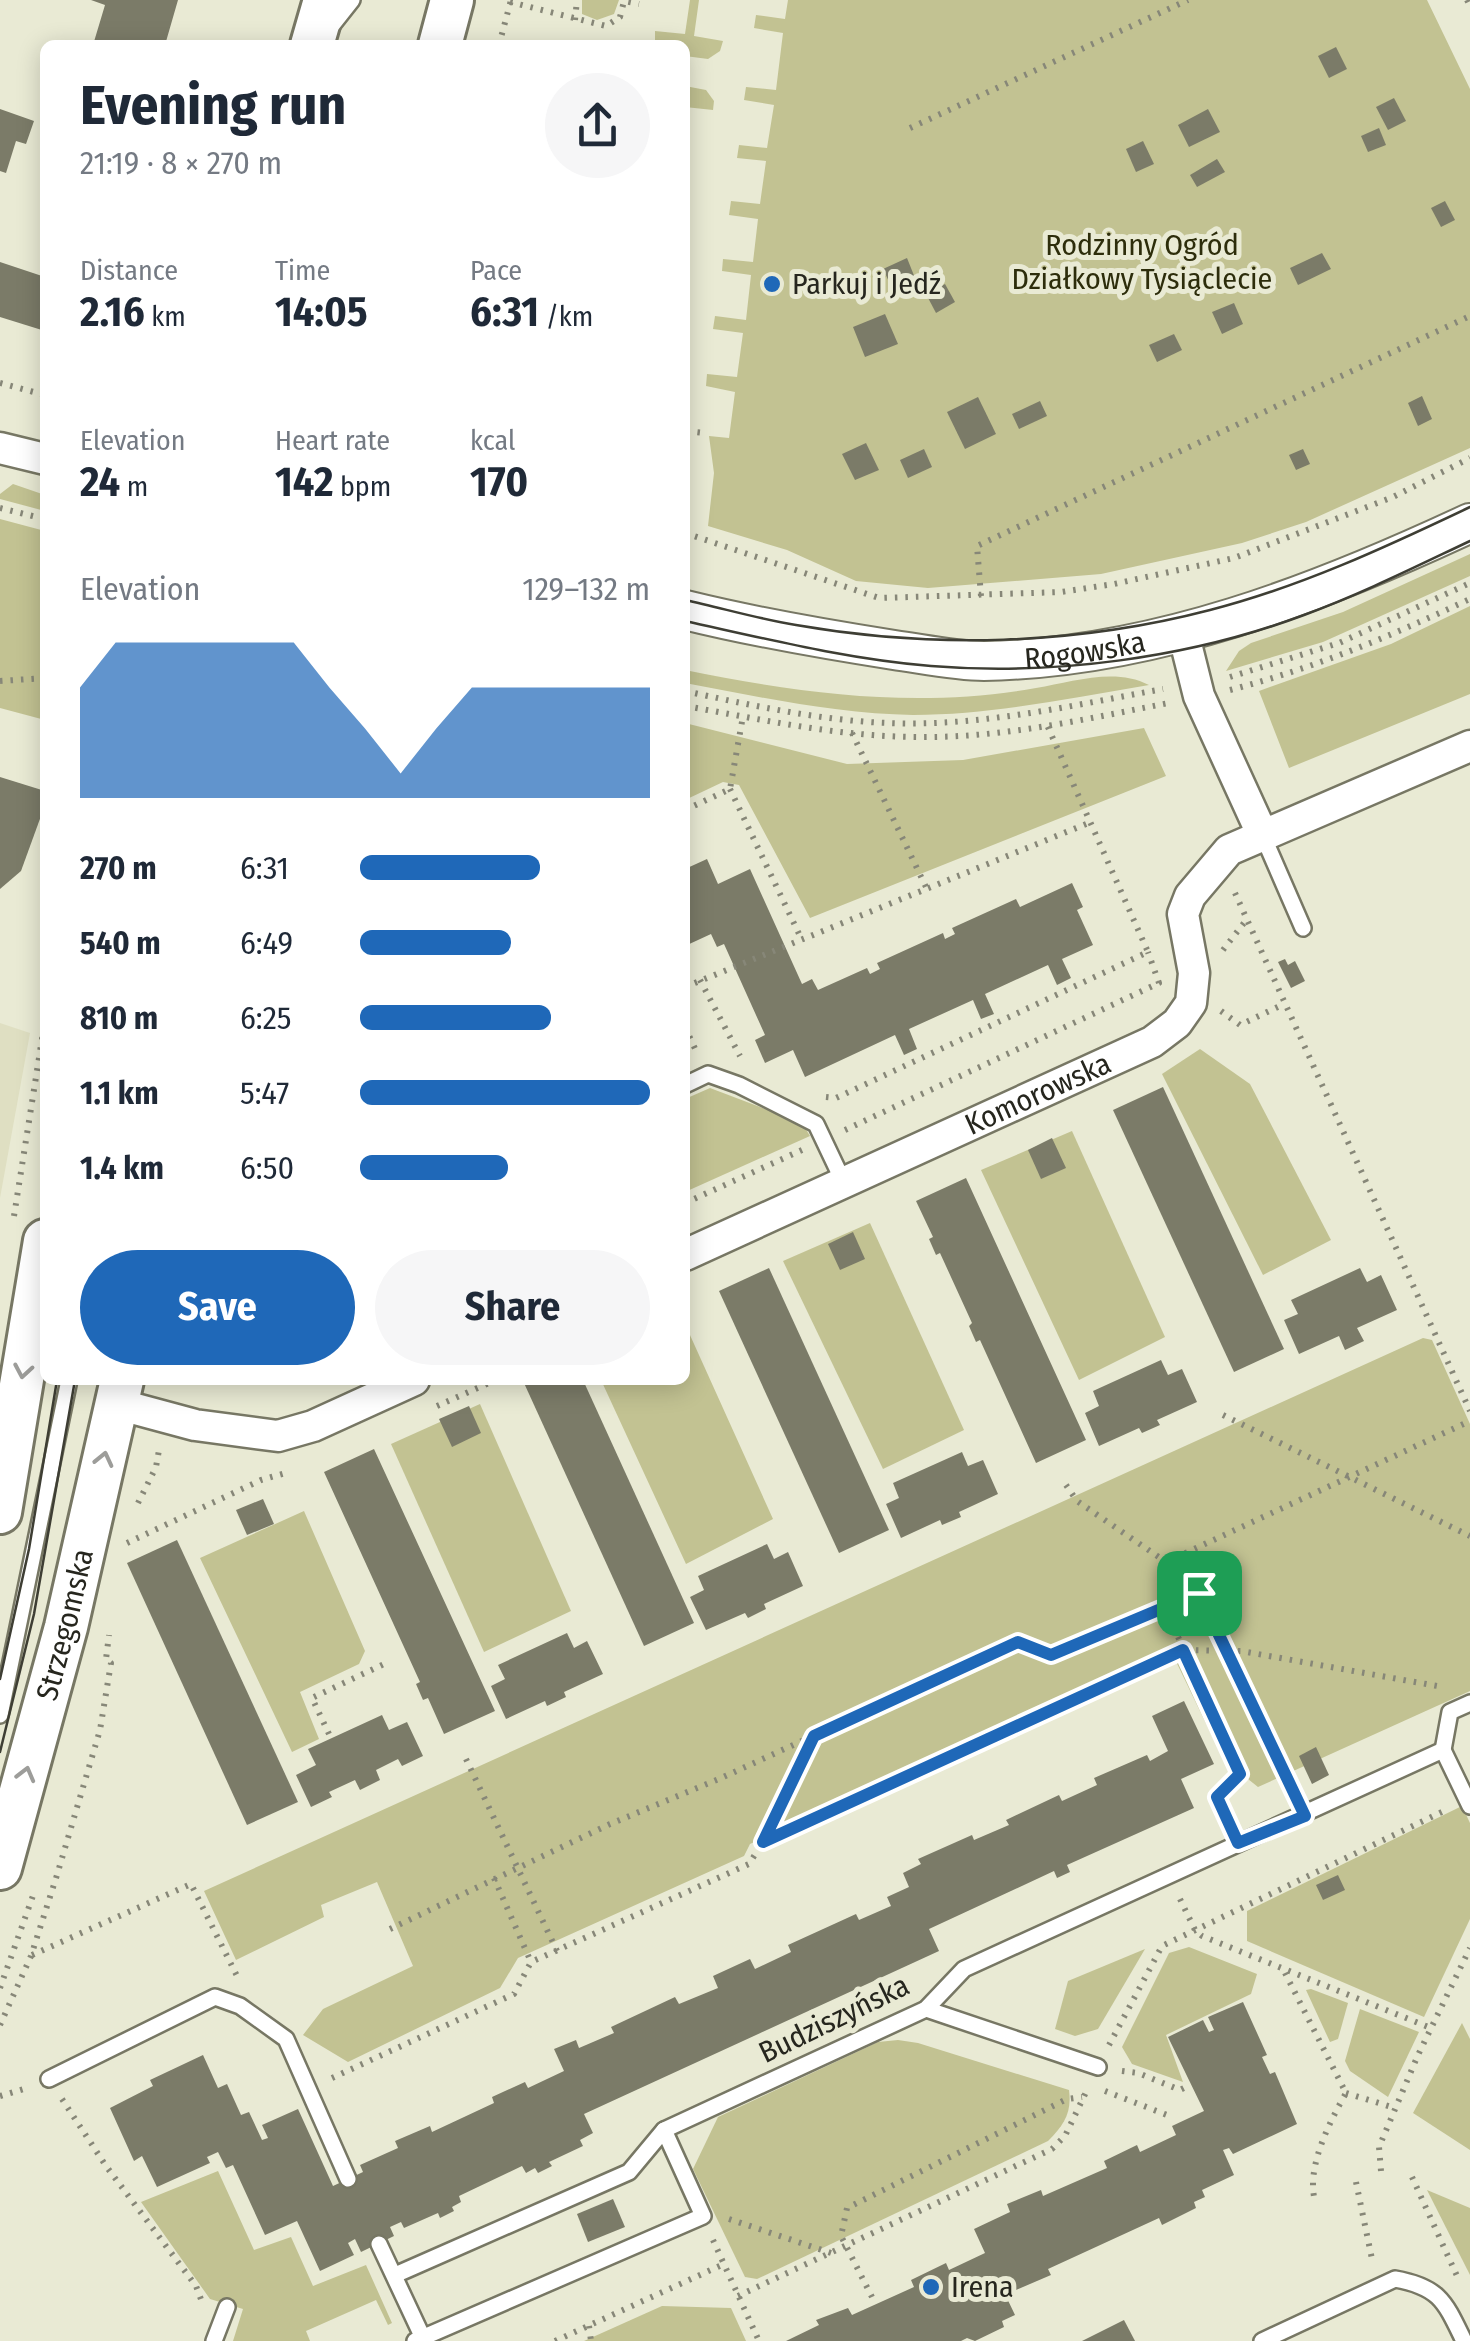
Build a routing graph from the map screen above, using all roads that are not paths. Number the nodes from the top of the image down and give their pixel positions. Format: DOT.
graph roads {
  1 [pos="452,0"];
  2 [pos="441,40"];
  3 [pos="0,448"];
  4 [pos="40,458"];
  5 [pos="1470,523"];
  6 [pos="690,611"];
  7 [pos="1183,632"];
  8 [pos="1470,746"];
  9 [pos="1263,836"];
  10 [pos="1304,928"];
  11 [pos="690,1083"];
  12 [pos="844,1183"];
  13 [pos="29,1230"];
  14 [pos="690,1253"];
  15 [pos="68,1385"];
  16 [pos="403,1385"];
  17 [pos="120,1392"];
  18 [pos="5,1448"];
  19 [pos="0,1512"];
  20 [pos="1469,1703"];
  21 [pos="0,1715"];
  22 [pos="1443,1750"];
  23 [pos="1469,1801"];
  24 [pos="0,1868"];
  25 [pos="926,2009"];
  26 [pos="1103,2074"];
  27 [pos="49,2079"];
  28 [pos="664,2130"];
  29 [pos="348,2179"];
  30 [pos="379,2244"];
  31 [pos="395,2275"];
  32 [pos="227,2307"];
  33 [pos="215,2338"];
  34 [pos="419,2340"];
  35 [pos="1460,2340"];
  36 [pos="1262,2341"];
  1 -- 2 [label="main road"];
  3 -- 4 [label="street"];
  5 -- 7 [label="street, Rogowska"];
  6 -- 7 [label="street, Rogowska"];
  7 -- 9 [label="street"];
  8 -- 9 [label="street, Komorowska"];
  9 -- 10 [label="lane"];
  9 -- 12 [label="street, Komorowska"];
  11 -- 12 [label="lane"];
  12 -- 14 [label="street, Komorowska"];
  13 -- 18 [label="main road, one-way"];
  15 -- 21 [label="lane"];
  16 -- 17 [label="street"];
  24 -- 17 [label="main road, Strzegomska, one-way"];
  18 -- 19 [label="main road"];
  20 -- 22 [label="lane"];
  22 -- 23 [label="lane"];
  22 -- 25 [label="lane, Budziszyńska"];
  25 -- 26 [label="lane"];
  25 -- 28 [label="lane, Budziszyńska"];
  27 -- 29 [label="lane"];
  28 -- 31 [label="lane"];
  28 -- 34 [label="lane"];
  30 -- 31 [label="lane"];
  31 -- 34 [label="lane"];
  32 -- 33 [label="lane"];
  35 -- 36 [label="lane"];
}
